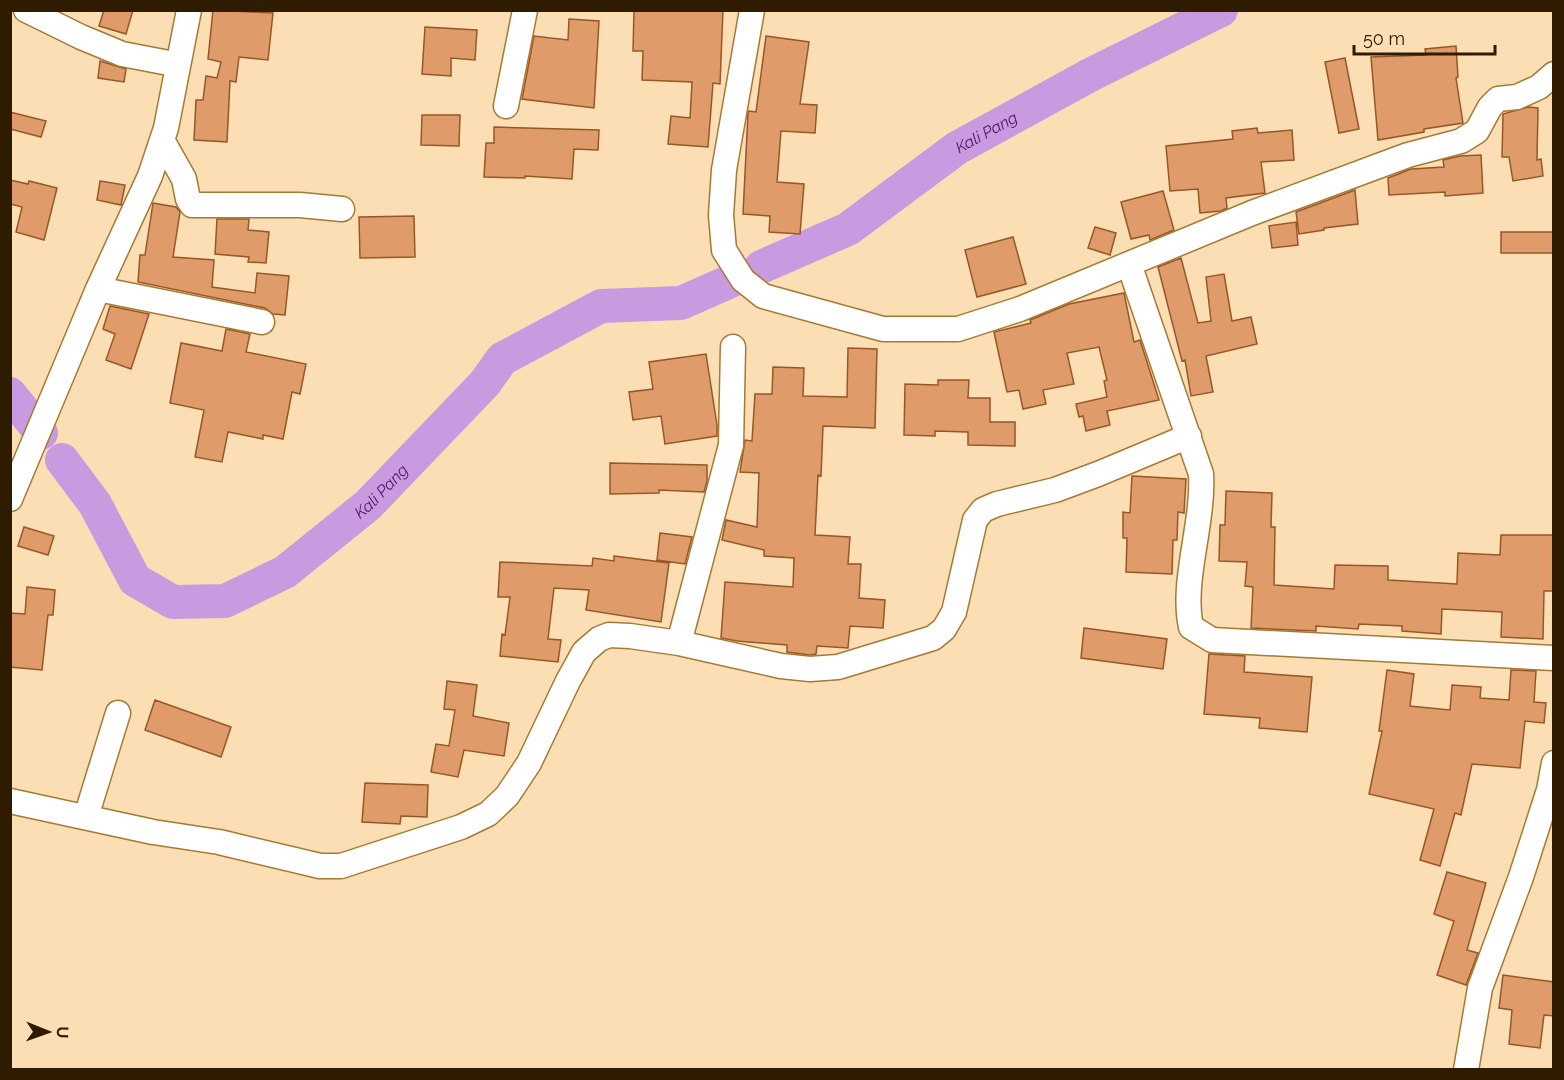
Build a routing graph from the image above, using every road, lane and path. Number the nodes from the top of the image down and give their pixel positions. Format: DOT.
graph roads {
  1 [pos="26,10"];
  2 [pos="189,10"];
  3 [pos="525,10"];
  4 [pos="752,10"];
  5 [pos="178,67"];
  6 [pos="1554,74"];
  7 [pos="506,106"];
  8 [pos="162,140"];
  9 [pos="342,208"];
  10 [pos="1129,264"];
  11 [pos="98,289"];
  12 [pos="262,322"];
  13 [pos="733,347"];
  14 [pos="1189,436"];
  15 [pos="10,499"];
  16 [pos="680,643"];
  17 [pos="1554,658"];
  18 [pos="118,713"];
  19 [pos="1554,763"];
  20 [pos="10,801"];
  21 [pos="86,817"];
  22 [pos="1466,1070"];
  1 -- 5 [label="street"];
  2 -- 5 [label="street"];
  3 -- 7 [label="street"];
  4 -- 10 [label="street"];
  5 -- 8 [label="street"];
  6 -- 10 [label="street"];
  8 -- 9 [label="street"];
  8 -- 11 [label="street"];
  10 -- 14 [label="street"];
  11 -- 12 [label="street"];
  11 -- 15 [label="street"];
  13 -- 16 [label="street"];
  14 -- 16 [label="street"];
  14 -- 17 [label="street"];
  16 -- 21 [label="street"];
  18 -- 21 [label="street"];
  19 -- 22 [label="street"];
  20 -- 21 [label="street"];
}
